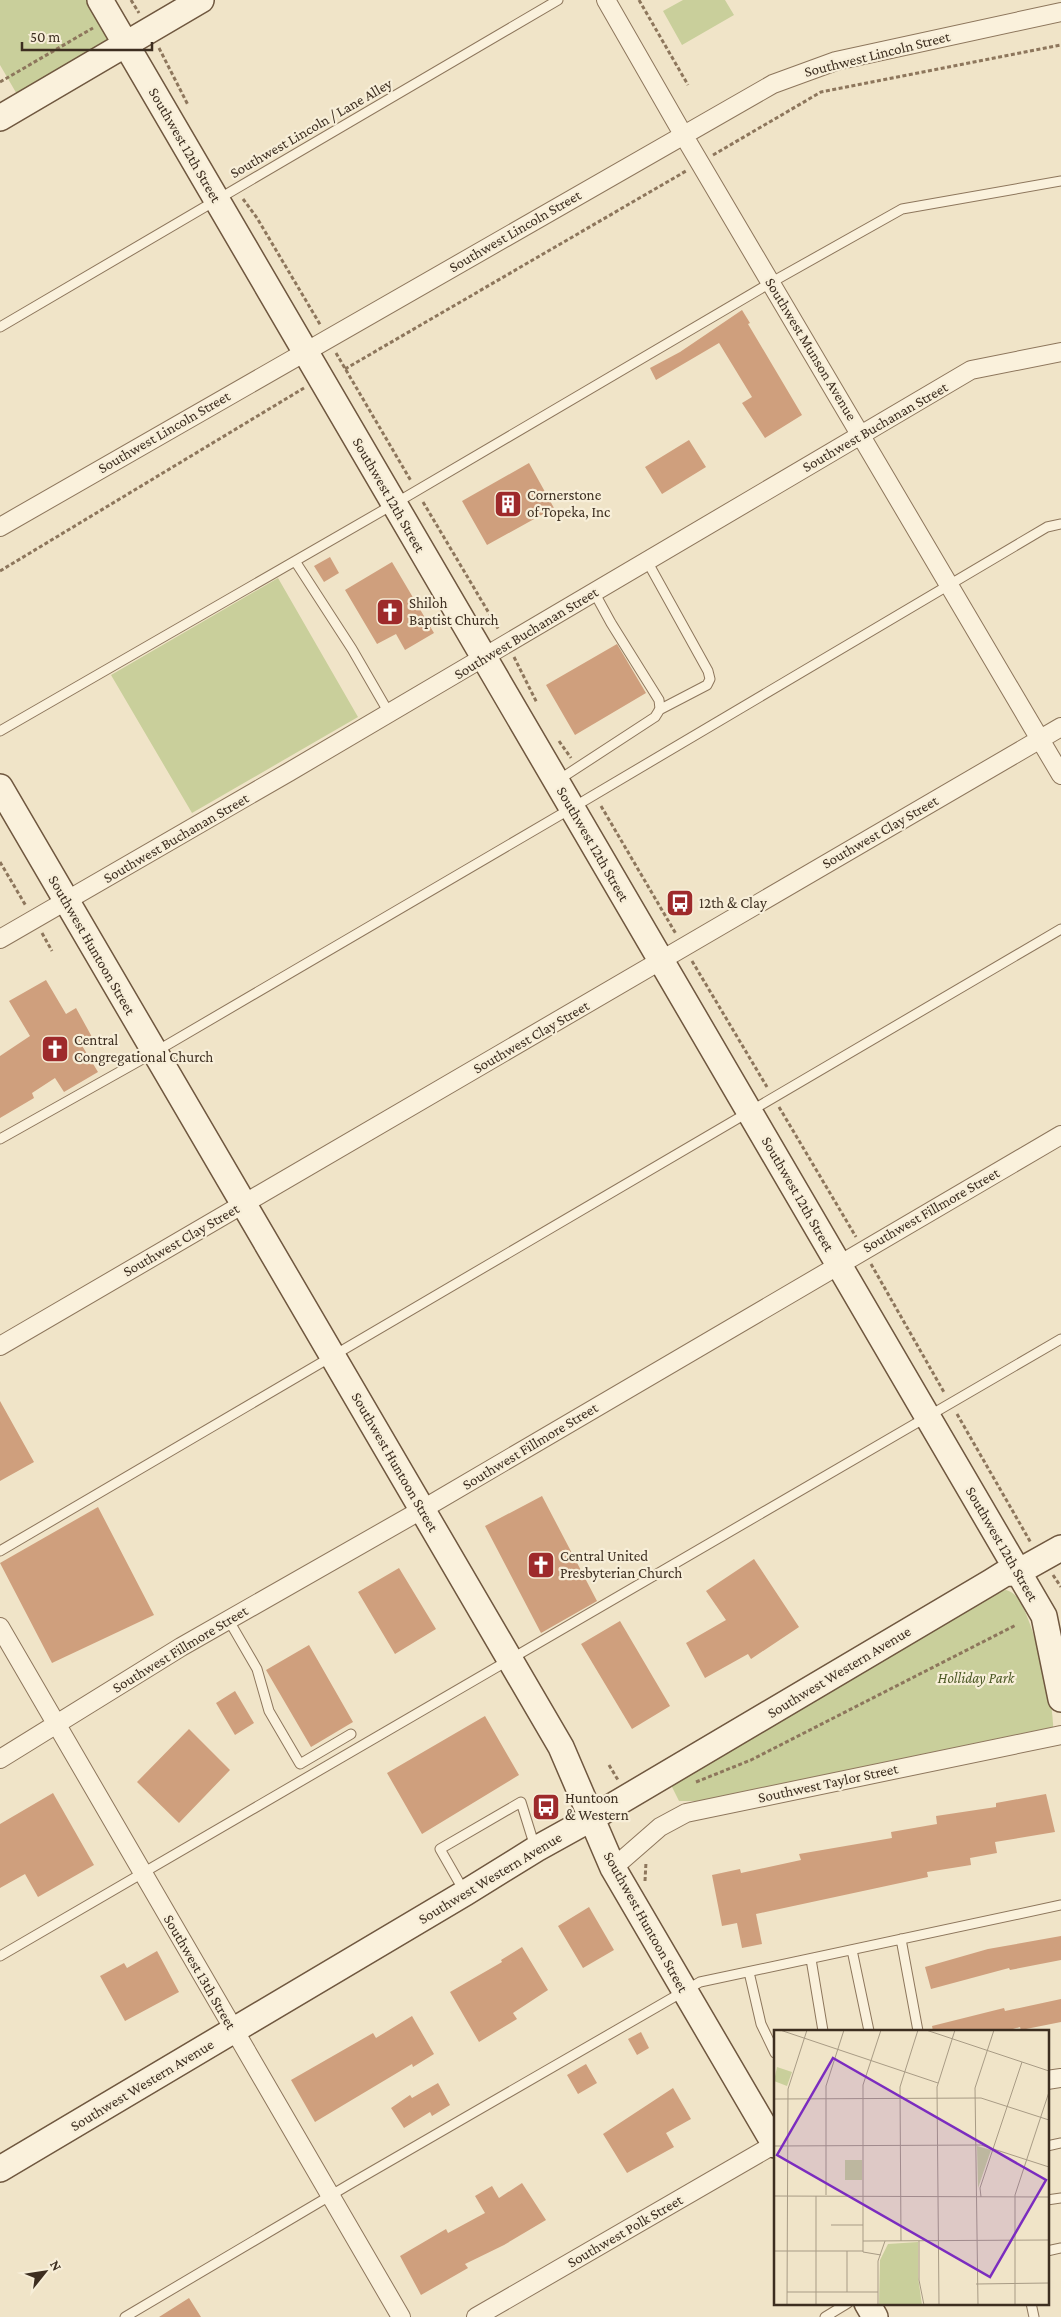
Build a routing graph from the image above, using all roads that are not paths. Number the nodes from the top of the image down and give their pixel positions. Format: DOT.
graph roads {
  1 [pos="201,0"];
  2 [pos="558,0"];
  3 [pos="606,0"];
  4 [pos="106,9"];
  5 [pos="1061,12"];
  6 [pos="126,44"];
  7 [pos="0,118"];
  8 [pos="684,136"];
  9 [pos="1061,180"];
  10 [pos="216,199"];
  11 [pos="772,282"];
  12 [pos="0,328"];
  13 [pos="306,352"];
  14 [pos="1061,352"];
  15 [pos="862,435"];
  16 [pos="394,504"];
  17 [pos="1061,524"];
  18 [pos="0,527"];
  19 [pos="295,561"];
  20 [pos="647,561"];
  21 [pos="950,586"];
  22 [pos="594,592"];
  23 [pos="484,657"];
  24 [pos="659,710"];
  25 [pos="389,713"];
  26 [pos="1061,726"];
  27 [pos="0,731"];
  28 [pos="1040,739"];
  29 [pos="1061,775"];
  30 [pos="557,781"];
  31 [pos="0,788"];
  32 [pos="572,808"];
  33 [pos="67,901"];
  34 [pos="1061,930"];
  35 [pos="0,939"];
  36 [pos="661,961"];
  37 [pos="155,1052"];
  38 [pos="750,1112"];
  39 [pos="1061,1135"];
  40 [pos="0,1139"];
  41 [pos="244,1203"];
  42 [pos="838,1264"];
  43 [pos="1061,1339"];
  44 [pos="0,1346"];
  45 [pos="333,1356"];
  46 [pos="928,1417"];
  47 [pos="423,1509"];
  48 [pos="0,1551"];
  49 [pos="1051,1554"];
  50 [pos="1018,1572"];
  51 [pos="228,1619"];
  52 [pos="0,1627"];
  53 [pos="511,1661"];
  54 [pos="1061,1699"];
  55 [pos="57,1725"];
  56 [pos="351,1734"];
  57 [pos="1061,1734"];
  58 [pos="0,1759"];
  59 [pos="592,1818"];
  60 [pos="536,1849"];
  61 [pos="613,1868"];
  62 [pos="142,1872"];
  63 [pos="465,1893"];
  64 [pos="1061,1905"];
  65 [pos="901,1939"];
  66 [pos="852,1950"];
  67 [pos="0,1956"];
  68 [pos="811,1958"];
  69 [pos="749,1972"];
  70 [pos="685,1992"];
  71 [pos="234,2030"];
  72 [pos="823,2030"];
  73 [pos="869,2030"];
  74 [pos="918,2030"];
  75 [pos="774,2051"];
  76 [pos="1061,2078"];
  77 [pos="1048,2080"];
  78 [pos="774,2143"];
  79 [pos="1061,2143"];
  80 [pos="774,2146"];
  81 [pos="1048,2146"];
  82 [pos="0,2169"];
  83 [pos="331,2196"];
  84 [pos="1061,2198"];
  85 [pos="1048,2200"];
  86 [pos="1061,2248"];
  87 [pos="1048,2251"];
  88 [pos="846,2304"];
  89 [pos="868,2304"];
  90 [pos="1031,2304"];
  91 [pos="125,2317"];
  92 [pos="401,2317"];
  93 [pos="476,2317"];
  94 [pos="825,2317"];
  95 [pos="875,2317"];
  96 [pos="1034,2317"];
  1 -- 6 [label="main road"];
  2 -- 10 [label="lane, Southwest Lincoln / Lane Alley"];
  3 -- 8 [label="street, Southwest Munson Avenue"];
  4 -- 6 [label="main road, Southwest 12th Street"];
  5 -- 8 [label="street, Southwest Lincoln Street"];
  6 -- 7 [label="main road"];
  6 -- 10 [label="main road, Southwest 12th Street"];
  8 -- 11 [label="street, Southwest Munson Avenue"];
  8 -- 13 [label="street, Southwest Lincoln Street"];
  9 -- 11 [label="lane"];
  10 -- 12 [label="lane, Southwest Lincoln / Lane Alley"];
  10 -- 13 [label="main road, Southwest 12th Street"];
  11 -- 15 [label="street, Southwest Munson Avenue"];
  11 -- 16 [label="lane"];
  13 -- 16 [label="main road, Southwest 12th Street"];
  13 -- 18 [label="street, Southwest Lincoln Street"];
  14 -- 15 [label="street, Southwest Buchanan Street"];
  15 -- 20 [label="street, Southwest Buchanan Street"];
  15 -- 21 [label="street, Southwest Munson Avenue"];
  16 -- 19 [label="lane"];
  16 -- 23 [label="main road, Southwest 12th Street"];
  17 -- 21 [label="lane"];
  19 -- 25 [label="lane"];
  19 -- 27 [label="lane"];
  20 -- 22 [label="street, Southwest Buchanan Street"];
  20 -- 24 [label="lane"];
  21 -- 28 [label="street, Southwest Munson Avenue"];
  21 -- 32 [label="lane"];
  22 -- 23 [label="street, Southwest Buchanan Street"];
  22 -- 24 [label="lane"];
  23 -- 25 [label="street, Southwest Buchanan Street"];
  23 -- 30 [label="main road, Southwest 12th Street"];
  24 -- 30 [label="lane"];
  25 -- 33 [label="street, Southwest Buchanan Street"];
  26 -- 28 [label="street, Southwest Clay Street"];
  28 -- 29 [label="street, Southwest Munson Avenue"];
  28 -- 36 [label="street, Southwest Clay Street"];
  30 -- 32 [label="main road, Southwest 12th Street"];
  31 -- 33 [label="main road, Southwest Huntoon Street"];
  32 -- 36 [label="main road, Southwest 12th Street"];
  32 -- 37 [label="lane"];
  33 -- 35 [label="street, Southwest Buchanan Street"];
  33 -- 37 [label="main road, Southwest Huntoon Street"];
  34 -- 38 [label="lane"];
  36 -- 38 [label="main road, Southwest 12th Street"];
  36 -- 41 [label="street, Southwest Clay Street"];
  37 -- 40 [label="lane"];
  37 -- 41 [label="main road, Southwest Huntoon Street"];
  38 -- 42 [label="main road, Southwest 12th Street"];
  38 -- 45 [label="lane"];
  39 -- 42 [label="street, Southwest Fillmore Street"];
  41 -- 44 [label="street, Southwest Clay Street"];
  41 -- 45 [label="main road, Southwest Huntoon Street"];
  42 -- 46 [label="main road, Southwest 12th Street"];
  42 -- 47 [label="street, Southwest Fillmore Street"];
  43 -- 46 [label="lane"];
  45 -- 47 [label="main road, Southwest Huntoon Street"];
  45 -- 48 [label="lane"];
  46 -- 50 [label="main road, Southwest 12th Street"];
  46 -- 53 [label="lane"];
  47 -- 51 [label="street, Southwest Fillmore Street"];
  47 -- 53 [label="main road, Southwest Huntoon Street"];
  49 -- 50 [label="main road, Southwest Western Avenue"];
  50 -- 54 [label="main road, Southwest 12th Street"];
  50 -- 59 [label="main road, Southwest Western Avenue"];
  51 -- 55 [label="street, Southwest Fillmore Street"];
  51 -- 56 [label="lane"];
  52 -- 55 [label="street, Southwest 13th Street"];
  53 -- 59 [label="main road, Southwest Huntoon Street"];
  53 -- 62 [label="lane"];
  55 -- 58 [label="street, Southwest Fillmore Street"];
  55 -- 62 [label="street, Southwest 13th Street"];
  57 -- 61 [label="street, Southwest Taylor Street"];
  59 -- 60 [label="main road, Southwest Western Avenue"];
  59 -- 61 [label="main road, Southwest Huntoon Street"];
  60 -- 63 [label="main road, Southwest Western Avenue"];
  60 -- 63 [label="lane"];
  61 -- 70 [label="main road, Southwest Huntoon Street"];
  62 -- 67 [label="lane"];
  62 -- 71 [label="street, Southwest 13th Street"];
  63 -- 71 [label="main road, Southwest Western Avenue"];
  64 -- 65 [label="lane"];
  65 -- 66 [label="lane"];
  65 -- 74 [label="lane"];
  66 -- 68 [label="lane"];
  66 -- 73 [label="lane"];
  68 -- 69 [label="lane"];
  68 -- 72 [label="lane"];
  69 -- 70 [label="lane"];
  69 -- 75 [label="lane"];
  70 -- 78 [label="main road, Southwest Huntoon Street"];
  70 -- 83 [label="lane"];
  71 -- 82 [label="main road, Southwest Western Avenue"];
  71 -- 83 [label="street, Southwest 13th Street"];
  76 -- 77 [label="street"];
  79 -- 81 [label="lane"];
  80 -- 93 [label="street, Southwest Polk Street"];
  83 -- 91 [label="lane"];
  83 -- 92 [label="street, Southwest 13th Street"];
  84 -- 85 [label="lane"];
  86 -- 87 [label="lane"];
  88 -- 94 [label="lane"];
  89 -- 95 [label="main road"];
  90 -- 96 [label="lane"];
}
